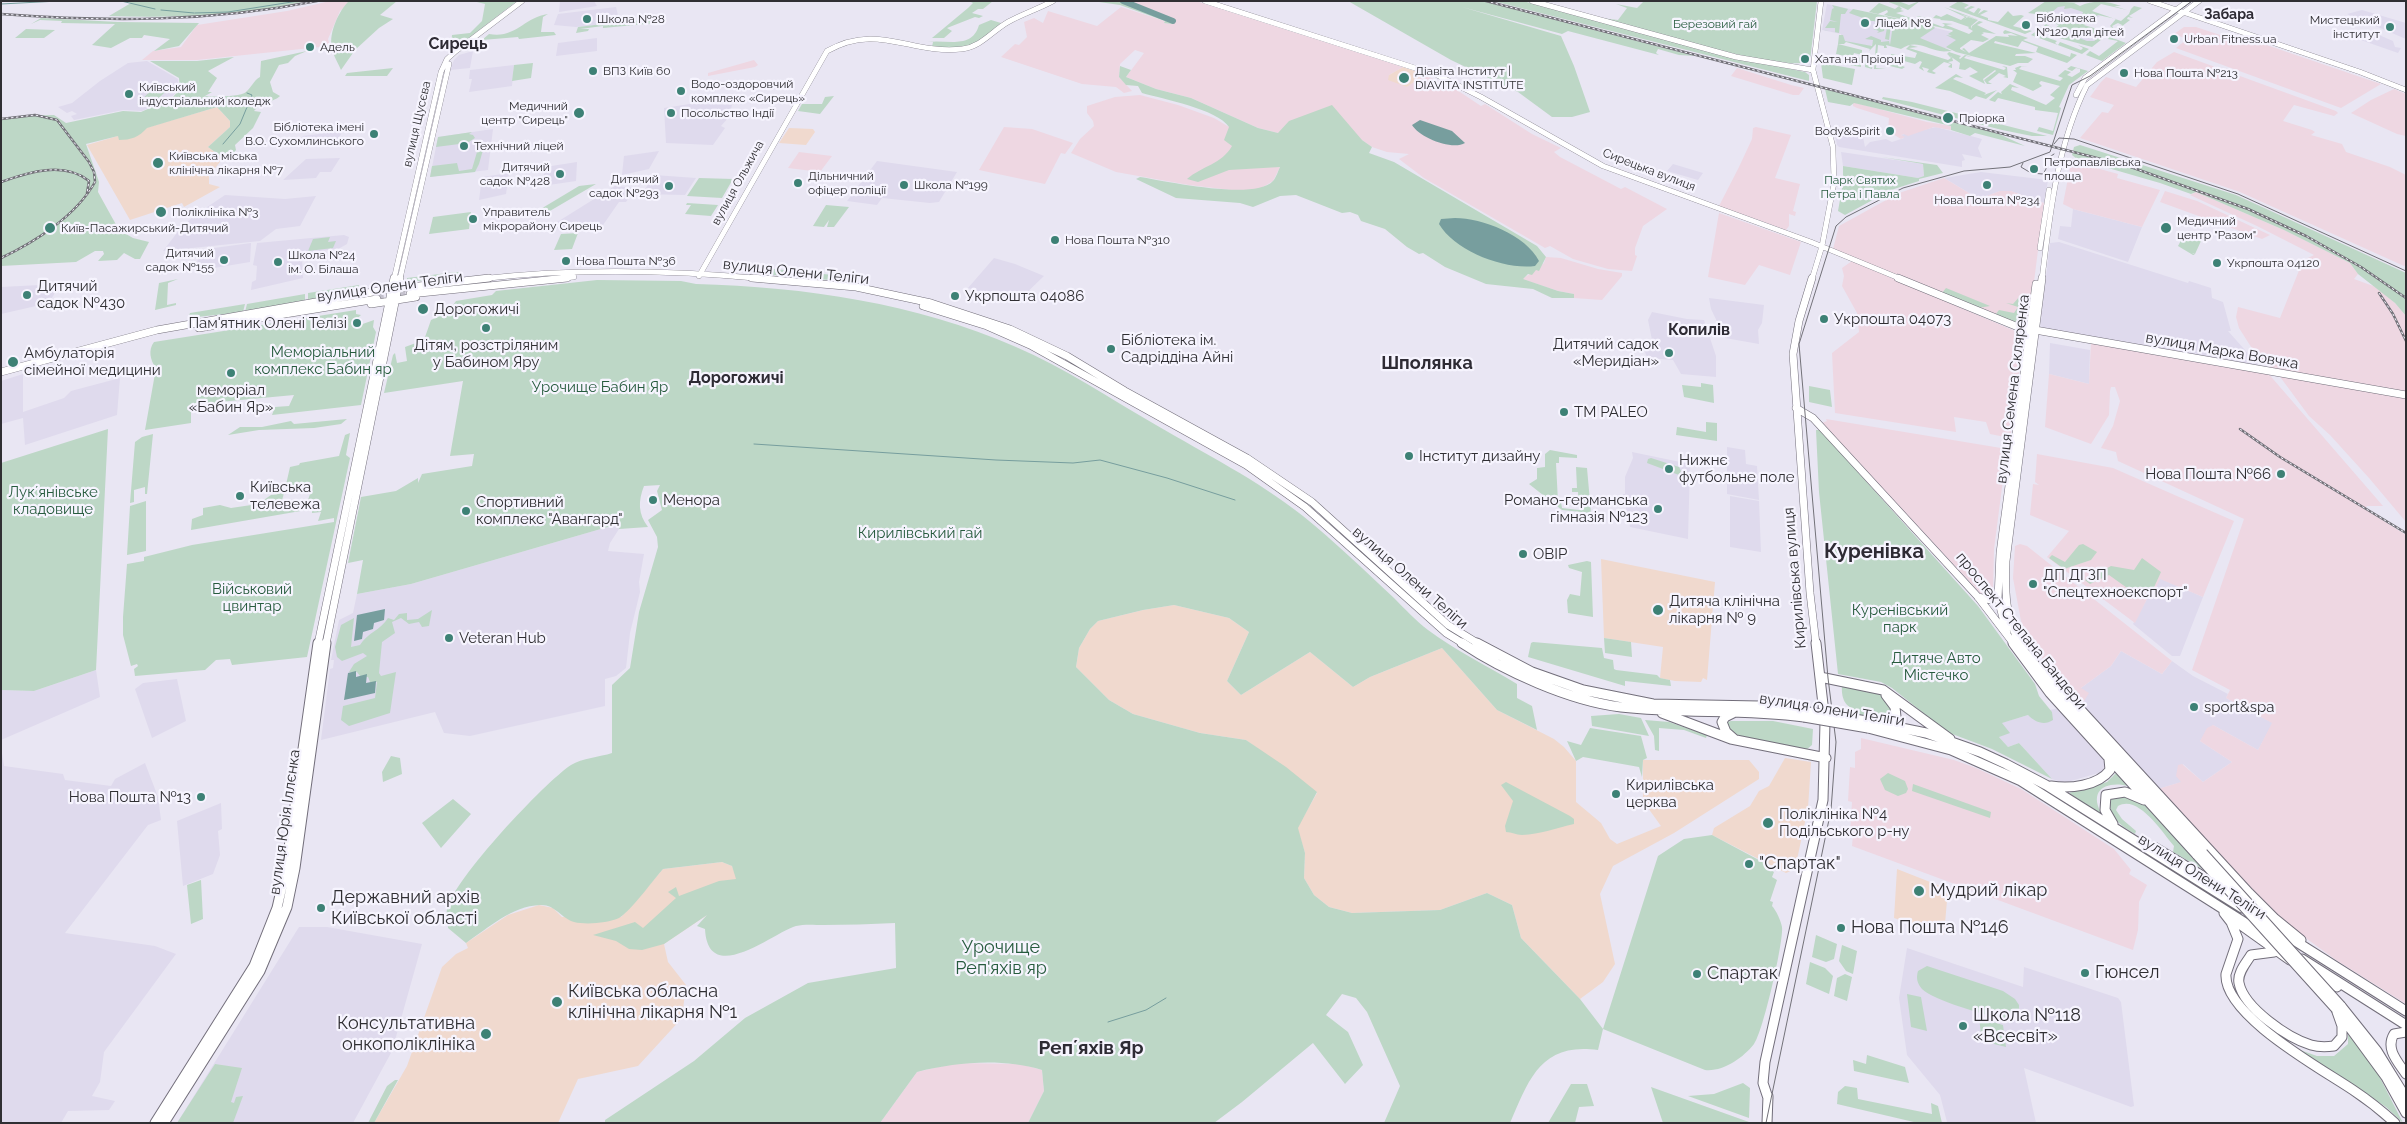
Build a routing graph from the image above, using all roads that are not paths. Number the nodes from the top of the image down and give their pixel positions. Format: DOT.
graph roads {
  1 [pos="522,1"];
  2 [pos="526,1"];
  3 [pos="1053,1"];
  4 [pos="1205,1"];
  5 [pos="1532,1"];
  6 [pos="1822,1"];
  7 [pos="2188,1"];
  8 [pos="2199,1"];
  9 [pos="2152,2"];
  10 [pos="2174,11"];
  11 [pos="2183,14"];
  12 [pos="1813,70"];
  13 [pos="2406,90"];
  14 [pos="2063,140"];
  15 [pos="1822,246"];
  16 [pos="568,275"];
  17 [pos="699,276"];
  18 [pos="396,288"];
  19 [pos="410,292"];
  20 [pos="377,297"];
  21 [pos="394,300"];
  22 [pos="219,323"];
  23 [pos="2032,331"];
  24 [pos="1,374"];
  25 [pos="2406,395"];
  26 [pos="1796,408"];
  27 [pos="352,497"];
  28 [pos="1978,597"];
  29 [pos="1998,597"];
  30 [pos="2007,633"];
  31 [pos="2017,641"];
  32 [pos="2024,652"];
  33 [pos="1820,677"];
  34 [pos="1869,686"];
  35 [pos="1653,711"];
  36 [pos="1739,711"];
  37 [pos="1803,714"];
  38 [pos="1868,725"];
  39 [pos="1885,725"];
  40 [pos="1742,742"];
  41 [pos="1953,742"];
  42 [pos="2108,757"];
  43 [pos="1826,758"];
  44 [pos="2046,785"];
  45 [pos="2149,802"];
  46 [pos="2082,808"];
  47 [pos="2113,824"];
  48 [pos="2200,854"];
  49 [pos="2167,872"];
  50 [pos="2224,913"];
  51 [pos="2306,944"];
  52 [pos="2281,950"];
  53 [pos="2337,967"];
  54 [pos="2338,1008"];
  55 [pos="2406,1011"];
  56 [pos="2406,1026"];
  57 [pos="2406,1032"];
  58 [pos="2406,1074"];
  59 [pos="2406,1098"];
  60 [pos="2406,1113"];
  61 [pos="155,1123"];
  62 [pos="164,1123"];
  63 [pos="1767,1123"];
  64 [pos="2395,1123"];
  1 -- 18 [label="main road, вулиця Щусєва"];
  2 -- 18 [label="main road, вулиця Щусєва"];
  3 -- 17 [label="main road, вулиця Ольжича"];
  4 -- 15 [label="main road, Сирецька вулиця"];
  5 -- 12 [label="main road"];
  6 -- 12 [label="main road, Кирилівська вулиця"];
  7 -- 10 [label="main road"];
  8 -- 11 [label="main road"];
  9 -- 10 [label="main road"];
  10 -- 11 [label="main road"];
  10 -- 14 [label="main road"];
  11 -- 13 [label="main road"];
  11 -- 14 [label="main road"];
  12 -- 15 [label="main road, Кирилівська вулиця"];
  14 -- 23 [label="main road, вулиця Семена Скляренка"];
  15 -- 23 [label="main road, Сирецька вулиця"];
  15 -- 26 [label="main road, Кирилівська вулиця"];
  16 -- 17 [label="main road, вулиця Олени Теліги"];
  16 -- 18 [label="main road, вулиця Олени Теліги"];
  16 -- 19 [label="main road, вулиця Олени Теліги"];
  16 -- 21 [label="main road, вулиця Олени Теліги"];
  17 -- 35 [label="main road, вулиця Олени Теліги"];
  17 -- 37 [label="main road, вулиця Олени Теліги"];
  18 -- 21 [label="main road, вулиця Юрія Іллєнка"];
  18 -- 22 [label="main road, вулиця Олени Теліги"];
  20 -- 22 [label="main road, вулиця Олени Теліги"];
  21 -- 22 [label="main road, вулиця Олени Теліги"];
  21 -- 27 [label="main road, вулиця Юрія Іллєнка"];
  22 -- 24 [label="main road, вулиця Олени Теліги"];
  23 -- 25 [label="main road, вулиця Марка Вовчка"];
  23 -- 29 [label="main road, вулиця Семена Скляренка"];
  23 -- 31 [label="main road, вулиця Семена Скляренка"];
  26 -- 28 [label="main road, проспект Степана Бандери"];
  26 -- 33 [label="main road, Кирилівська вулиця"];
  27 -- 61 [label="main road, вулиця Юрія Іллєнка"];
  27 -- 62 [label="main road, вулиця Юрія Іллєнка"];
  28 -- 29 [label="main road"];
  28 -- 30 [label="main road, проспект Степана Бандери"];
  29 -- 30 [label="main road, вулиця Семена Скляренка"];
  30 -- 42 [label="main road, проспект Степана Бандери"];
  31 -- 32 [label="main road, проспект Степана Бандери"];
  32 -- 48 [label="main road, проспект Степана Бандери"];
  32 -- 51 [label="main road"];
  33 -- 34 [label="main road"];
  33 -- 43 [label="main road, Кирилівська вулиця"];
  34 -- 39 [label="main road"];
  34 -- 41 [label="main road"];
  35 -- 36 [label="main road, вулиця Олени Теліги"];
  35 -- 40 [label="main road"];
  36 -- 37 [label="main road, вулиця Олени Теліги"];
  36 -- 40 [label="main road"];
  37 -- 38 [label="main road, вулиця Олени Теліги, bridge"];
  38 -- 39 [label="main road, вулиця Олени Теліги"];
  38 -- 49 [label="main road, вулиця Олени Теліги"];
  39 -- 41 [label="main road, вулиця Олени Теліги"];
  40 -- 43 [label="main road"];
  41 -- 44 [label="main road, вулиця Олени Теліги"];
  42 -- 44 [label="main road"];
  42 -- 45 [label="main road, проспект Степана Бандери"];
  43 -- 63 [label="main road, Кирилівська вулиця"];
  44 -- 46 [label="main road, вулиця Олени Теліги"];
  45 -- 47 [label="main road"];
  45 -- 48 [label="main road, проспект Степана Бандери"];
  46 -- 47 [label="main road"];
  46 -- 53 [label="main road, вулиця Олени Теліги"];
  47 -- 51 [label="main road"];
  48 -- 54 [label="main road, bridge"];
  49 -- 50 [label="main road"];
  49 -- 52 [label="main road, вулиця Олени Теліги"];
  50 -- 52 [label="main road"];
  50 -- 64 [label="main road"];
  51 -- 53 [label="main road"];
  52 -- 54 [label="main road"];
  52 -- 56 [label="main road"];
  53 -- 55 [label="main road"];
  54 -- 59 [label="main road"];
  54 -- 60 [label="main road"];
  57 -- 58 [label="main road"];
}
